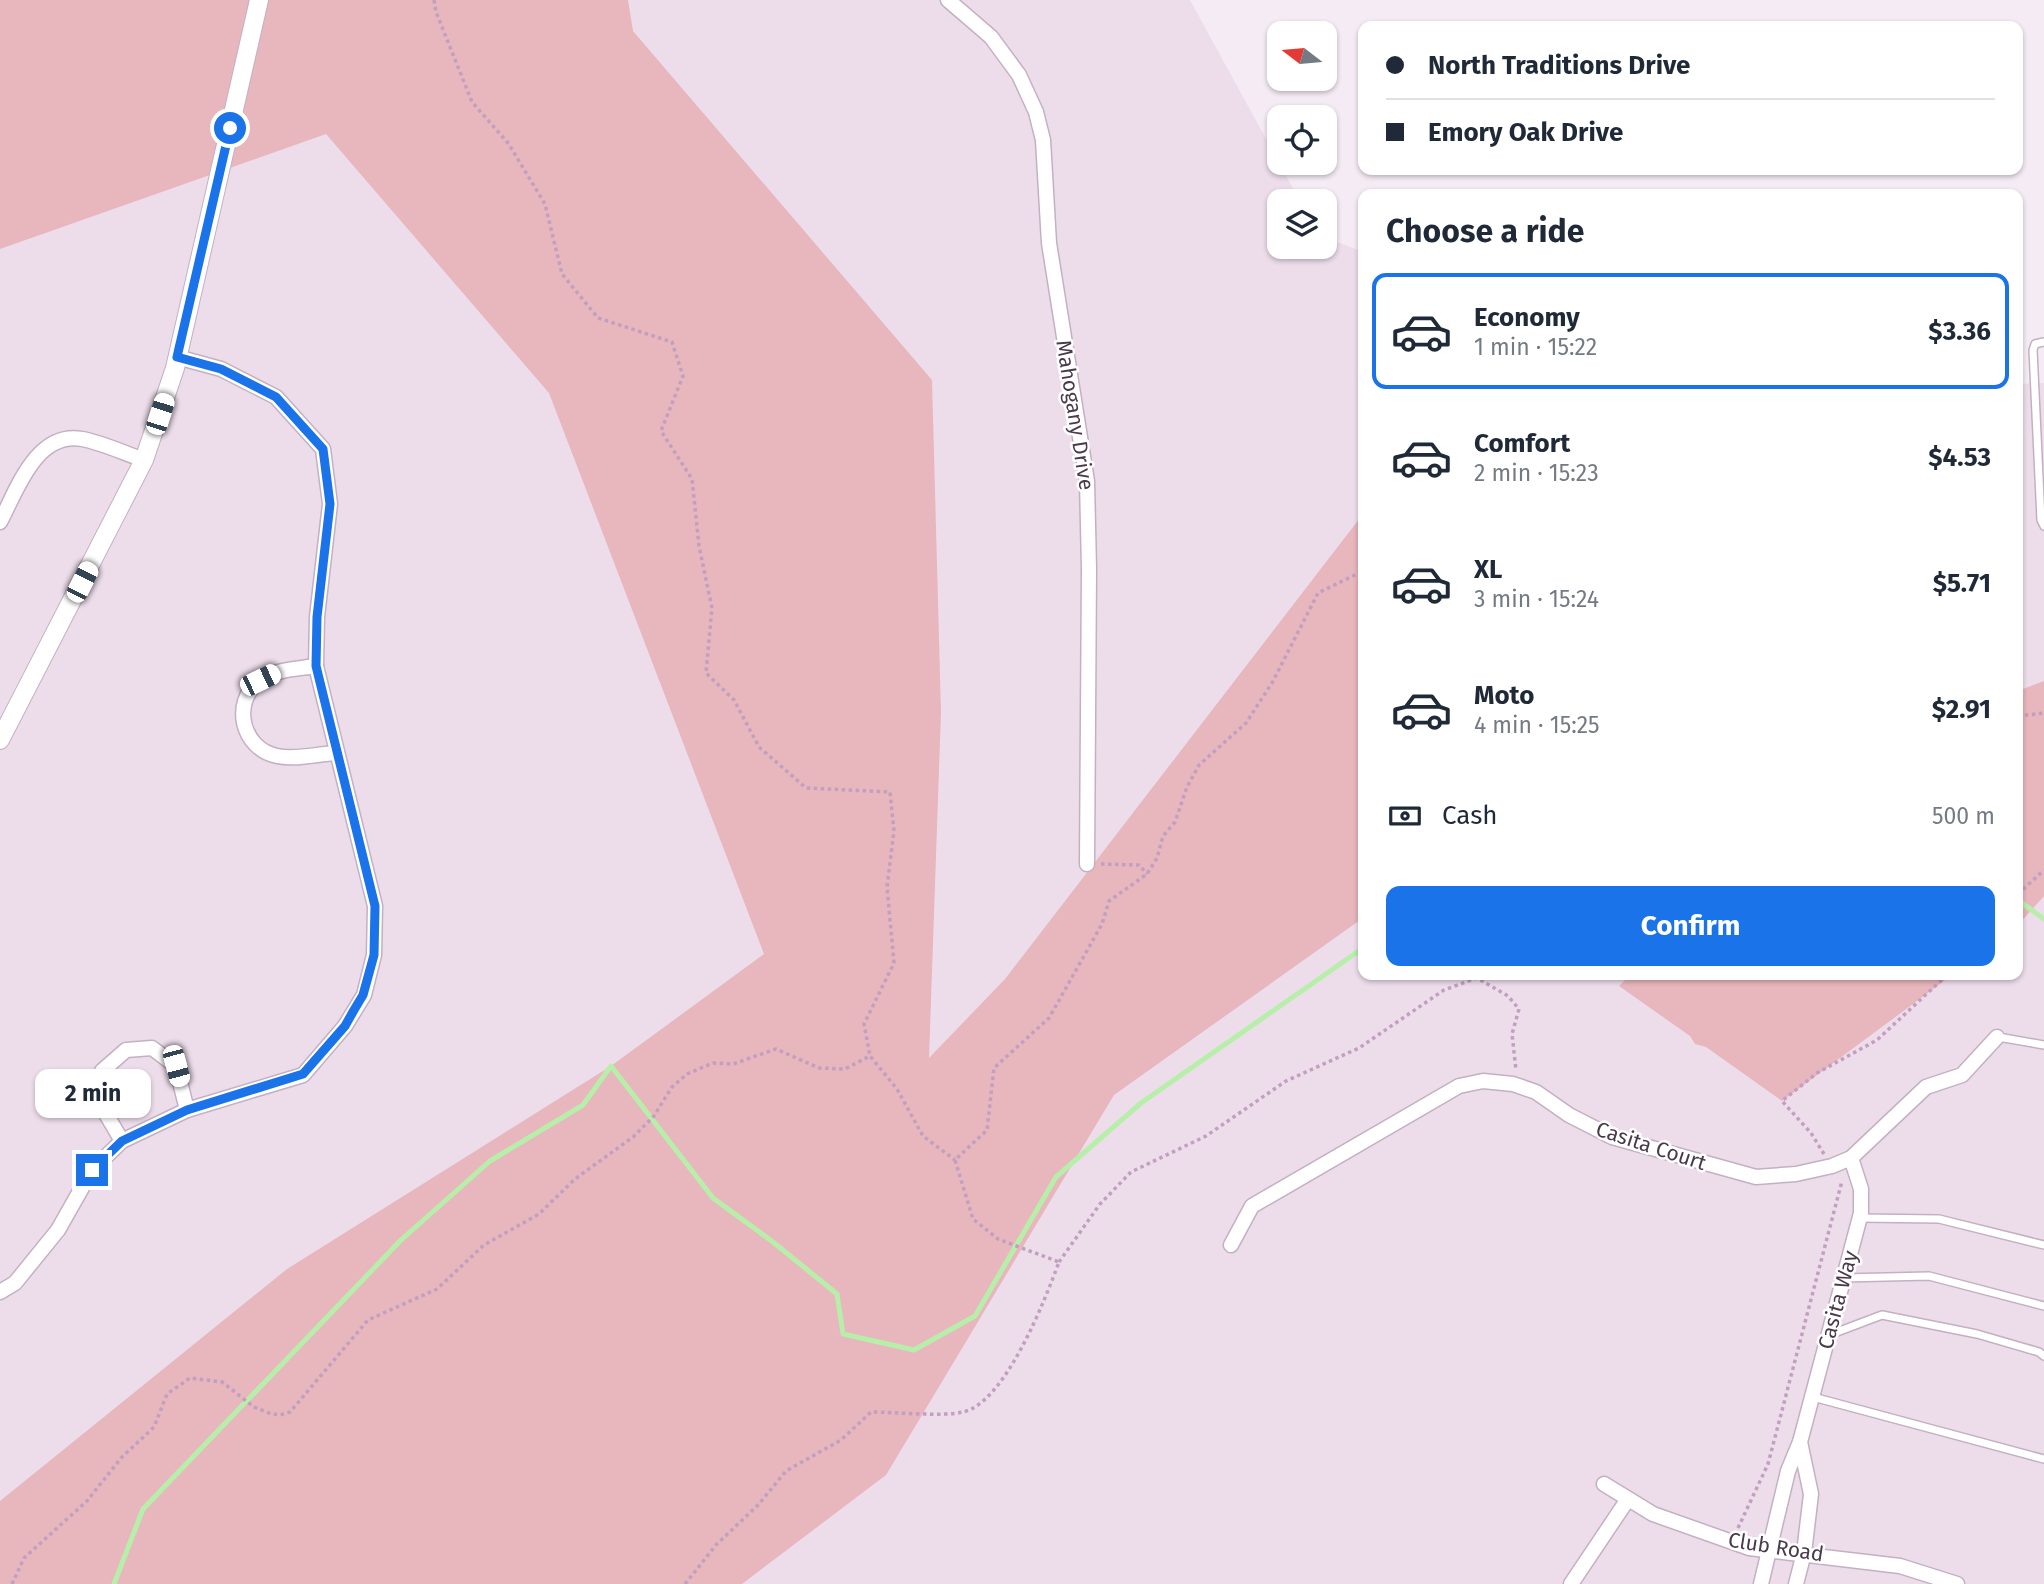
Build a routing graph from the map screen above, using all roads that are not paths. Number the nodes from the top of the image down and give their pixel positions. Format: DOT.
graph roads {
  1 [pos="259,0"];
  2 [pos="948,0"];
  3 [pos="2044,342"];
  4 [pos="177,357"];
  5 [pos="144,460"];
  6 [pos="0,522"];
  7 [pos="2044,526"];
  8 [pos="316,666"];
  9 [pos="0,740"];
  10 [pos="336,753"];
  11 [pos="1087,864"];
  12 [pos="1997,1037"];
  13 [pos="2044,1045"];
  14 [pos="187,1110"];
  15 [pos="122,1141"];
  16 [pos="1851,1158"];
  17 [pos="1860,1218"];
  18 [pos="1231,1245"];
  19 [pos="2044,1245"];
  20 [pos="1843,1278"];
  21 [pos="0,1292"];
  22 [pos="2044,1306"];
  23 [pos="1828,1336"];
  24 [pos="2042,1353"];
  25 [pos="1812,1397"];
  26 [pos="1800,1442"];
  27 [pos="2044,1459"];
  28 [pos="1604,1484"];
  29 [pos="1628,1500"];
  30 [pos="1769,1550"];
  31 [pos="1804,1553"];
  32 [pos="1571,1584"];
  33 [pos="1760,1584"];
  34 [pos="1796,1584"];
  35 [pos="1957,1584"];
  1 -- 4 [label="street"];
  2 -- 11 [label="street, Mahogany Drive"];
  3 -- 7 [label="lane"];
  4 -- 5 [label="street"];
  4 -- 8 [label="street"];
  5 -- 6 [label="street"];
  5 -- 9 [label="street"];
  8 -- 10 [label="street"];
  8 -- 10 [label="street"];
  10 -- 14 [label="street"];
  12 -- 13 [label="lane, Casita Court"];
  12 -- 16 [label="street, Casita Court"];
  14 -- 15 [label="street"];
  14 -- 15 [label="street"];
  15 -- 21 [label="street"];
  16 -- 17 [label="street, Casita Way"];
  16 -- 18 [label="street, Casita Court"];
  17 -- 19 [label="lane"];
  17 -- 20 [label="street, Casita Way"];
  20 -- 22 [label="lane"];
  20 -- 23 [label="street, Casita Way"];
  23 -- 24 [label="lane"];
  23 -- 25 [label="street, Casita Way"];
  25 -- 26 [label="street, Casita Way"];
  25 -- 27 [label="lane"];
  26 -- 30 [label="street, Casita Way"];
  26 -- 31 [label="street, Casita Way"];
  28 -- 29 [label="street, Club Road"];
  29 -- 30 [label="street, Club Road"];
  29 -- 32 [label="street"];
  30 -- 31 [label="street, Club Road"];
  30 -- 33 [label="street, Casita Way"];
  31 -- 34 [label="street, Casita Way"];
  31 -- 35 [label="street, Club Road"];
}
